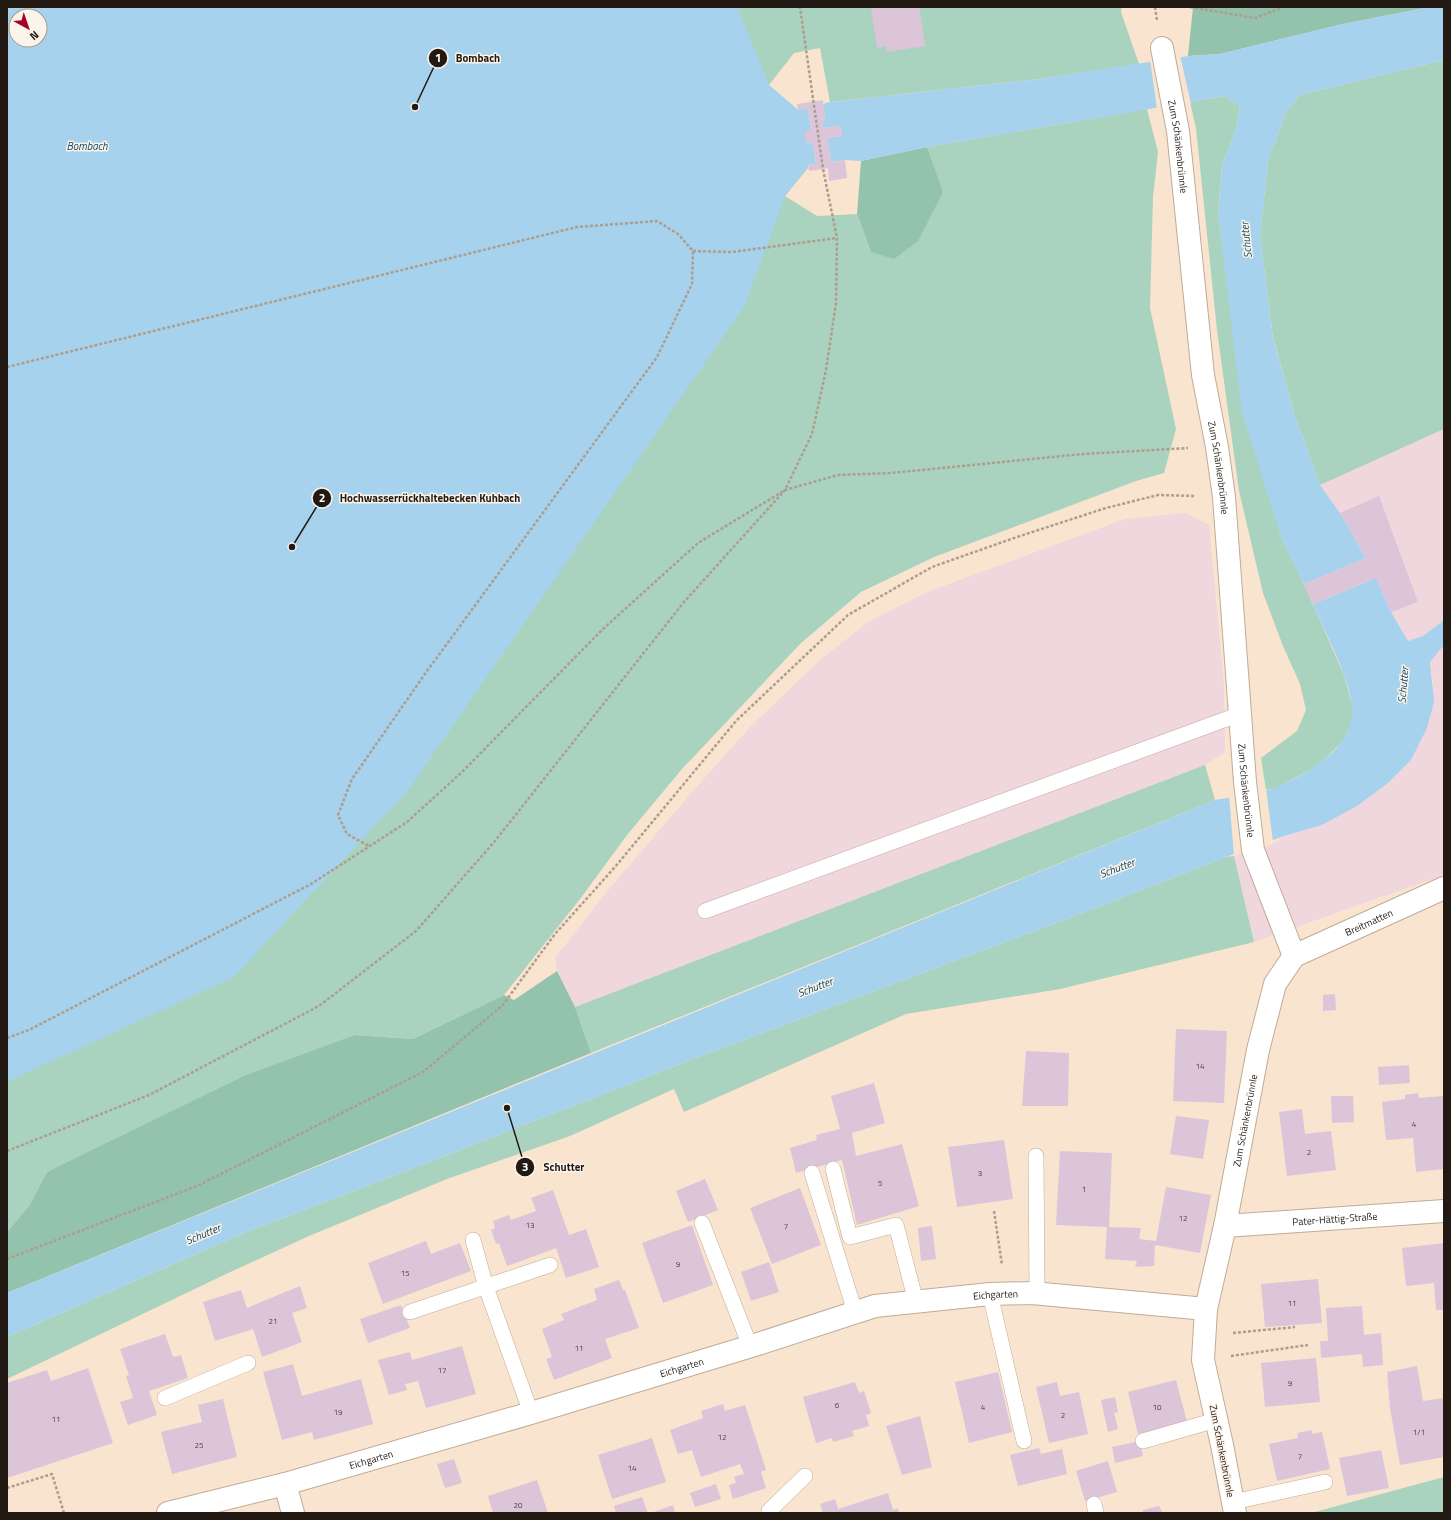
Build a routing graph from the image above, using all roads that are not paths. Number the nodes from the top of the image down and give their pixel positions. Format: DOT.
graph roads {
  1 [pos="1162,48"];
  2 [pos="1240,714"];
  3 [pos="1444,888"];
  4 [pos="705,911"];
  5 [pos="1294,956"];
  6 [pos="1036,1156"];
  7 [pos="833,1169"];
  8 [pos="812,1173"];
  9 [pos="1444,1212"];
  10 [pos="702,1223"];
  11 [pos="1224,1226"];
  12 [pos="473,1240"];
  13 [pos="550,1265"];
  14 [pos="486,1287"];
  15 [pos="998,1294"];
  16 [pos="1037,1294"];
  17 [pos="916,1302"];
  18 [pos="1206,1309"];
  19 [pos="410,1312"];
  20 [pos="855,1312"];
  21 [pos="750,1346"];
  22 [pos="248,1364"];
  23 [pos="165,1398"];
  24 [pos="531,1413"];
  25 [pos="1216,1420"];
  26 [pos="1024,1441"];
  27 [pos="1143,1441"];
  28 [pos="805,1476"];
  29 [pos="1326,1482"];
  30 [pos="285,1484"];
  31 [pos="1234,1508"];
  32 [pos="769,1511"];
  33 [pos="168,1513"];
  34 [pos="293,1513"];
  1 -- 2 [label="street, Zum Schänkenbrünnle"];
  2 -- 4 [label="lane"];
  2 -- 5 [label="street, Zum Schänkenbrünnle"];
  3 -- 5 [label="street, Breitmatten"];
  5 -- 11 [label="street, Zum Schänkenbrünnle"];
  6 -- 16 [label="lane"];
  7 -- 17 [label="lane"];
  8 -- 20 [label="lane"];
  9 -- 11 [label="street, Pater-Hättig-Straße"];
  10 -- 21 [label="lane"];
  11 -- 18 [label="street, Zum Schänkenbrünnle"];
  12 -- 14 [label="lane"];
  13 -- 14 [label="lane"];
  14 -- 19 [label="lane"];
  14 -- 24 [label="lane"];
  15 -- 16 [label="street, Eichgarten"];
  15 -- 17 [label="street, Eichgarten"];
  15 -- 26 [label="lane"];
  16 -- 18 [label="street, Eichgarten"];
  17 -- 20 [label="street, Eichgarten"];
  18 -- 25 [label="street, Zum Schänkenbrünnle"];
  20 -- 21 [label="street, Eichgarten"];
  21 -- 24 [label="street, Eichgarten"];
  22 -- 23 [label="lane"];
  24 -- 30 [label="street, Eichgarten"];
  25 -- 27 [label="lane"];
  25 -- 31 [label="street, Zum Schänkenbrünnle"];
  28 -- 32 [label="lane"];
  29 -- 31 [label="lane"];
  30 -- 33 [label="street, Eichgarten"];
  30 -- 34 [label="street"];
}
